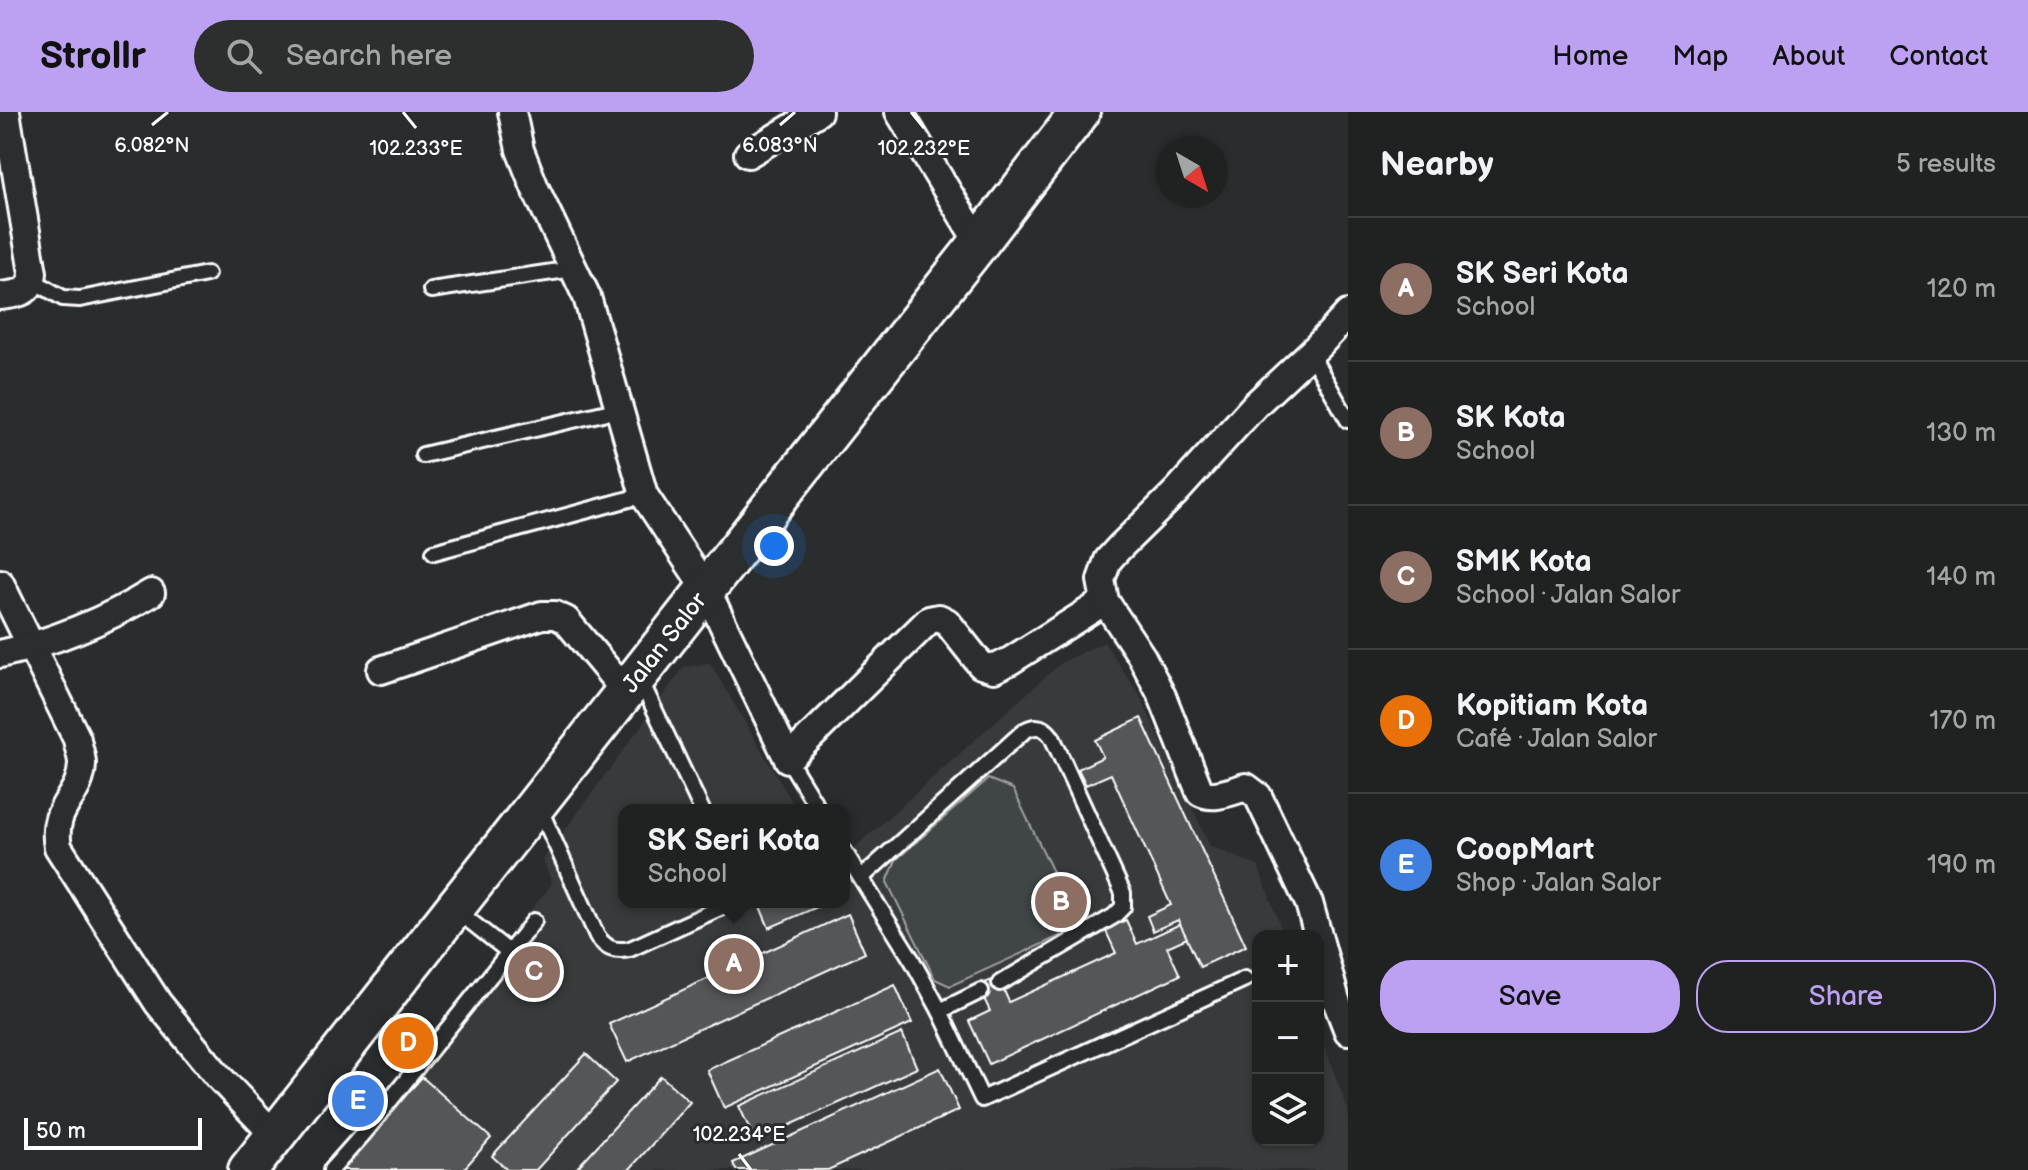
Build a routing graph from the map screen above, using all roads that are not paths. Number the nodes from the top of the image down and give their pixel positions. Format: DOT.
graph roads {
  1 [pos="6,112"];
  2 [pos="512,112"];
  3 [pos="818,112"];
  4 [pos="899,112"];
  5 [pos="1080,112"];
  6 [pos="748,154"];
  7 [pos="979,243"];
  8 [pos="573,269"];
  9 [pos="207,274"];
  10 [pos="32,280"];
  11 [pos="431,290"];
  12 [pos="0,296"];
  13 [pos="1348,314"];
  14 [pos="1310,353"];
  15 [pos="620,409"];
  16 [pos="1348,420"];
  17 [pos="423,455"];
  18 [pos="644,495"];
  19 [pos="434,552"];
  20 [pos="0,583"];
  21 [pos="706,589"];
  22 [pos="151,593"];
  23 [pos="1105,601"];
  24 [pos="31,647"];
  25 [pos="0,654"];
  26 [pos="381,670"];
  27 [pos="632,683"];
  28 [pos="788,759"];
  29 [pos="538,803"];
  30 [pos="699,804"];
  31 [pos="815,804"];
  32 [pos="850,861"];
  33 [pos="861,878"];
  34 [pos="455,908"];
  35 [pos="720,908"];
  36 [pos="534,921"];
  37 [pos="509,952"];
  38 [pos="1245,979"];
  39 [pos="1000,983"];
  40 [pos="981,991"];
  41 [pos="1342,997"];
  42 [pos="940,1011"];
  43 [pos="1348,1031"];
  44 [pos="275,1136"];
  45 [pos="248,1170"];
  46 [pos="331,1170"];
  1 -- 10 [label="street"];
  2 -- 8 [label="street"];
  3 -- 6 [label="street"];
  4 -- 7 [label="street"];
  5 -- 7 [label="main road, Jalan Salor"];
  7 -- 21 [label="main road, Jalan Salor"];
  8 -- 11 [label="lane"];
  8 -- 15 [label="street"];
  9 -- 10 [label="lane"];
  10 -- 12 [label="street"];
  13 -- 14 [label="street"];
  14 -- 16 [label="lane"];
  14 -- 23 [label="street"];
  15 -- 17 [label="lane"];
  15 -- 18 [label="street"];
  18 -- 19 [label="lane"];
  18 -- 21 [label="street"];
  20 -- 24 [label="street"];
  21 -- 27 [label="main road, Jalan Salor"];
  21 -- 28 [label="street"];
  22 -- 24 [label="street"];
  23 -- 28 [label="street"];
  23 -- 41 [label="street"];
  24 -- 25 [label="street"];
  24 -- 44 [label="street"];
  26 -- 27 [label="street"];
  27 -- 29 [label="main road, Jalan Salor"];
  27 -- 30 [label="lane"];
  28 -- 31 [label="lane"];
  29 -- 34 [label="main road, Jalan Salor"];
  29 -- 35 [label="lane"];
  32 -- 33 [label="lane"];
  33 -- 39 [label="lane"];
  33 -- 42 [label="lane"];
  34 -- 37 [label="lane"];
  34 -- 44 [label="main road, Jalan Salor"];
  36 -- 37 [label="lane"];
  37 -- 46 [label="lane"];
  38 -- 42 [label="lane"];
  40 -- 42 [label="lane"];
  41 -- 43 [label="street"];
  44 -- 45 [label="main road, Jalan Salor"];
}
